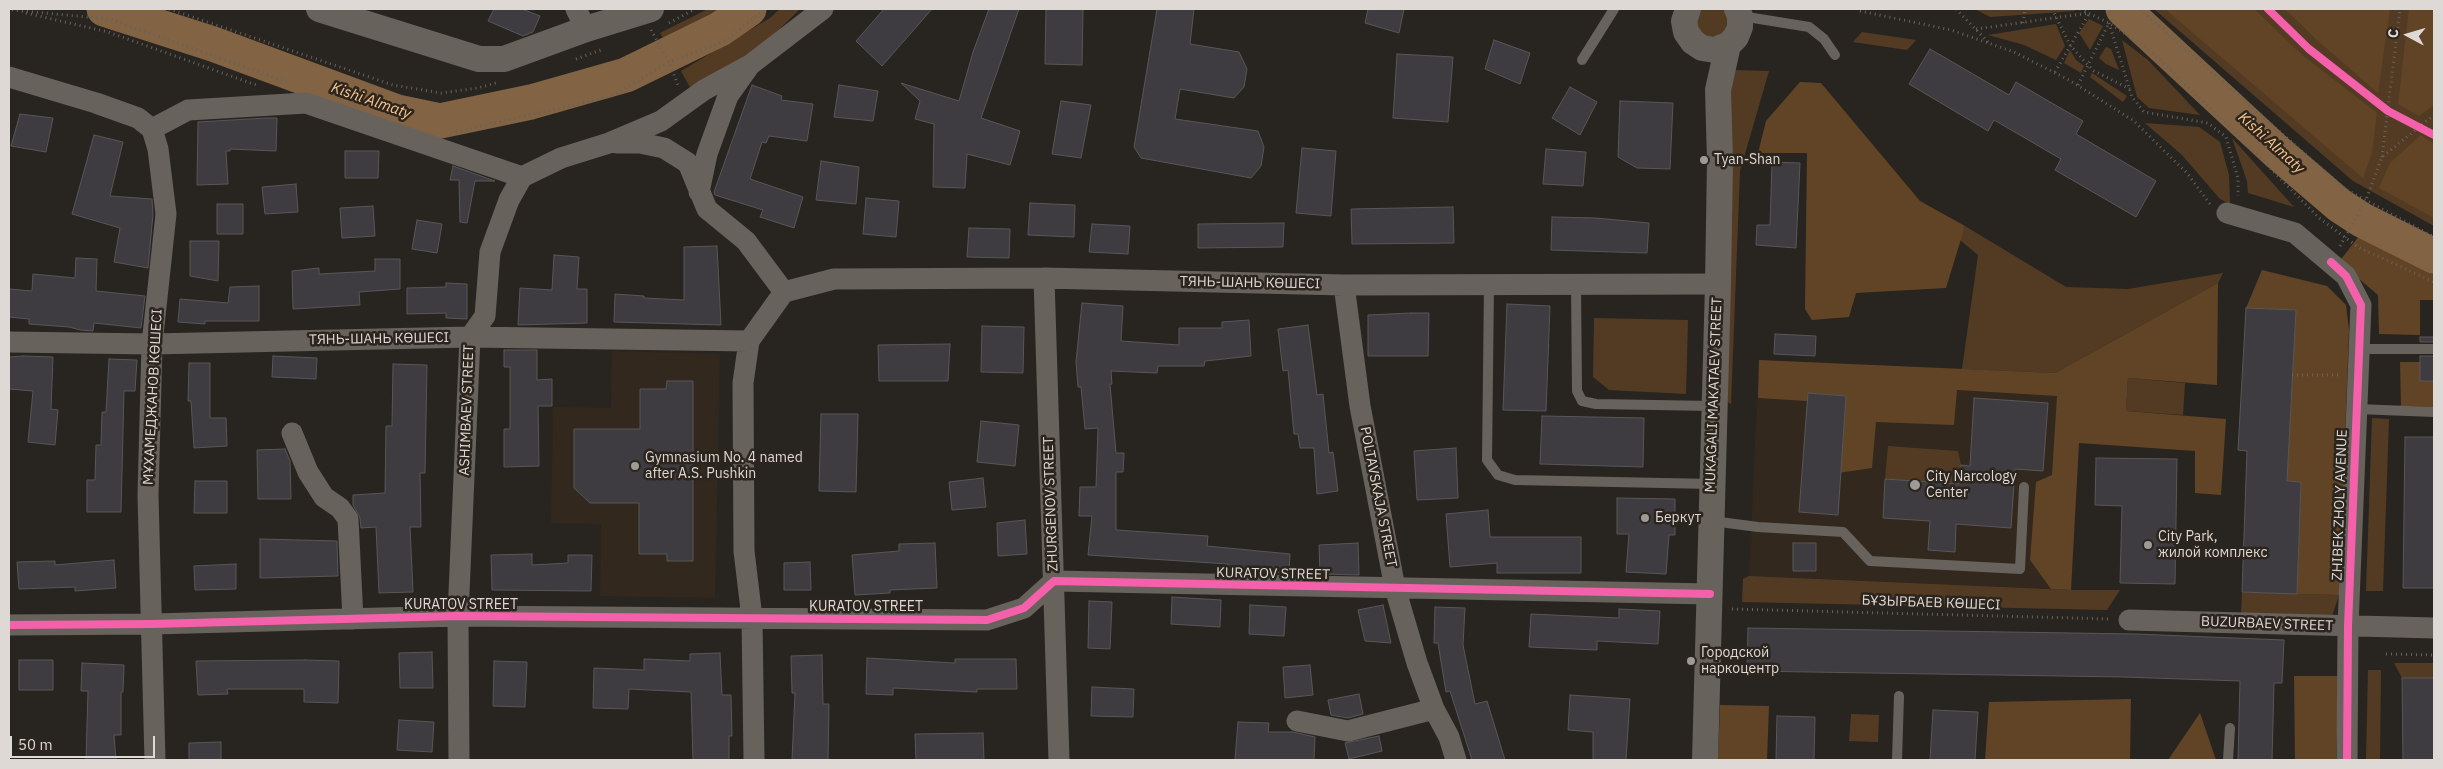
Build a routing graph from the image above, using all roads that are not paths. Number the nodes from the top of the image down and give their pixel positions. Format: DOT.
graph roads {
  1 [pos="319,9"];
  2 [pos="823,9"];
  3 [pos="1614,9"];
  4 [pos="1688,9"];
  5 [pos="1738,12"];
  6 [pos="581,19"];
  7 [pos="658,23"];
  8 [pos="1728,45"];
  9 [pos="1702,48"];
  10 [pos="1835,55"];
  11 [pos="1582,60"];
  12 [pos="750,65"];
  13 [pos="9,77"];
  14 [pos="1718,90"];
  15 [pos="152,129"];
  16 [pos="609,143"];
  17 [pos="522,176"];
  18 [pos="699,192"];
  19 [pos="2233,215"];
  20 [pos="1044,278"];
  21 [pos="1489,284"];
  22 [pos="1718,284"];
  23 [pos="1344,285"];
  24 [pos="1576,285"];
  25 [pos="784,292"];
  26 [pos="470,337"];
  27 [pos="749,341"];
  28 [pos="9,342"];
  29 [pos="152,344"];
  30 [pos="2359,349"];
  31 [pos="2434,349"];
  32 [pos="1714,406"];
  33 [pos="2357,409"];
  34 [pos="2434,412"];
  35 [pos="292,433"];
  36 [pos="1712,484"];
  37 [pos="2024,487"];
  38 [pos="1711,521"];
  39 [pos="1054,581"];
  40 [pos="1395,588"];
  41 [pos="1710,594"];
  42 [pos="458,616"];
  43 [pos="752,618"];
  44 [pos="353,619"];
  45 [pos="2129,620"];
  46 [pos="152,624"];
  47 [pos="9,625"];
  48 [pos="2348,626"];
  49 [pos="2434,628"];
  50 [pos="1899,696"];
  51 [pos="1434,709"];
  52 [pos="1297,721"];
  53 [pos="2230,728"];
  54 [pos="155,760"];
  55 [pos="459,760"];
  56 [pos="754,760"];
  57 [pos="1059,760"];
  58 [pos="1456,760"];
  59 [pos="1705,760"];
  60 [pos="1897,760"];
  61 [pos="2228,760"];
  62 [pos="2347,760"];
  1 -- 6 [label="street"];
  2 -- 12 [label="street"];
  3 -- 11 [label="lane"];
  4 -- 9 [label="street"];
  5 -- 8 [label="street, MUKAGALI MAKATAEV STREET"];
  5 -- 10 [label="lane"];
  6 -- 7 [label="street"];
  8 -- 9 [label="street"];
  8 -- 14 [label="street, MUKAGALI MAKATAEV STREET"];
  9 -- 14 [label="street, MUKAGALI MAKATAEV STREET"];
  12 -- 16 [label="street"];
  12 -- 18 [label="street"];
  13 -- 15 [label="street"];
  14 -- 22 [label="street, MUKAGALI MAKATAEV STREET"];
  15 -- 17 [label="street"];
  15 -- 29 [label="street, МҰХАМЕДЖАНОВ КӨШЕСІ"];
  16 -- 17 [label="street"];
  16 -- 18 [label="street"];
  17 -- 26 [label="street, ASHIMBAEV STREET"];
  18 -- 25 [label="street"];
  19 -- 30 [label="street, ZHIBEK ZHOLY AVENUE"];
  20 -- 23 [label="street, ТЯНЬ-ШАНЬ КӨШЕСІ"];
  20 -- 25 [label="street, ТЯНЬ-ШАНЬ КӨШЕСІ"];
  20 -- 39 [label="street, ZHURGENOV STREET"];
  21 -- 23 [label="street, ТЯНЬ-ШАНЬ КӨШЕСІ"];
  21 -- 24 [label="street, ТЯНЬ-ШАНЬ КӨШЕСІ"];
  21 -- 36 [label="lane"];
  22 -- 24 [label="street, ТЯНЬ-ШАНЬ КӨШЕСІ"];
  22 -- 32 [label="street, MUKAGALI MAKATAEV STREET"];
  23 -- 40 [label="street, POLTAVSKAJA STREET"];
  24 -- 32 [label="lane"];
  25 -- 27 [label="street"];
  26 -- 27 [label="street, ТЯНЬ-ШАНЬ КӨШЕСІ"];
  26 -- 29 [label="street, ТЯНЬ-ШАНЬ КӨШЕСІ"];
  26 -- 42 [label="street, ASHIMBAEV STREET"];
  27 -- 43 [label="street"];
  28 -- 29 [label="street, ТЯНЬ-ШАНЬ КӨШЕСІ"];
  29 -- 46 [label="street, МҰХАМЕДЖАНОВ КӨШЕСІ"];
  30 -- 31 [label="lane"];
  30 -- 33 [label="street, ZHIBEK ZHOLY AVENUE"];
  32 -- 36 [label="street, MUKAGALI MAKATAEV STREET"];
  33 -- 34 [label="lane"];
  33 -- 48 [label="street, ZHIBEK ZHOLY AVENUE"];
  35 -- 44 [label="street"];
  36 -- 38 [label="street, MUKAGALI MAKATAEV STREET"];
  37 -- 38 [label="lane"];
  38 -- 41 [label="street, MUKAGALI MAKATAEV STREET"];
  39 -- 40 [label="street, KURATOV STREET"];
  39 -- 43 [label="street, KURATOV STREET"];
  39 -- 57 [label="street, ZHURGENOV STREET"];
  40 -- 41 [label="street, KURATOV STREET"];
  40 -- 51 [label="street, POLTAVSKAJA STREET"];
  41 -- 59 [label="street, MUKAGALI MAKATAEV STREET"];
  42 -- 43 [label="street, KURATOV STREET"];
  42 -- 44 [label="street, KURATOV STREET"];
  42 -- 55 [label="street, ASHIMBAEV STREET"];
  43 -- 56 [label="street"];
  44 -- 46 [label="street, KURATOV STREET"];
  45 -- 48 [label="street, BUZURBAEV STREET"];
  46 -- 47 [label="street, KURATOV STREET"];
  46 -- 54 [label="street, МҰХАМЕДЖАНОВ КӨШЕСІ"];
  48 -- 49 [label="street, BUZURBAEV STREET"];
  48 -- 62 [label="street, ZHIBEK ZHOLY AVENUE"];
  50 -- 60 [label="lane"];
  51 -- 52 [label="street"];
  51 -- 58 [label="street, POLTAVSKAJA STREET"];
  53 -- 61 [label="lane"];
}
